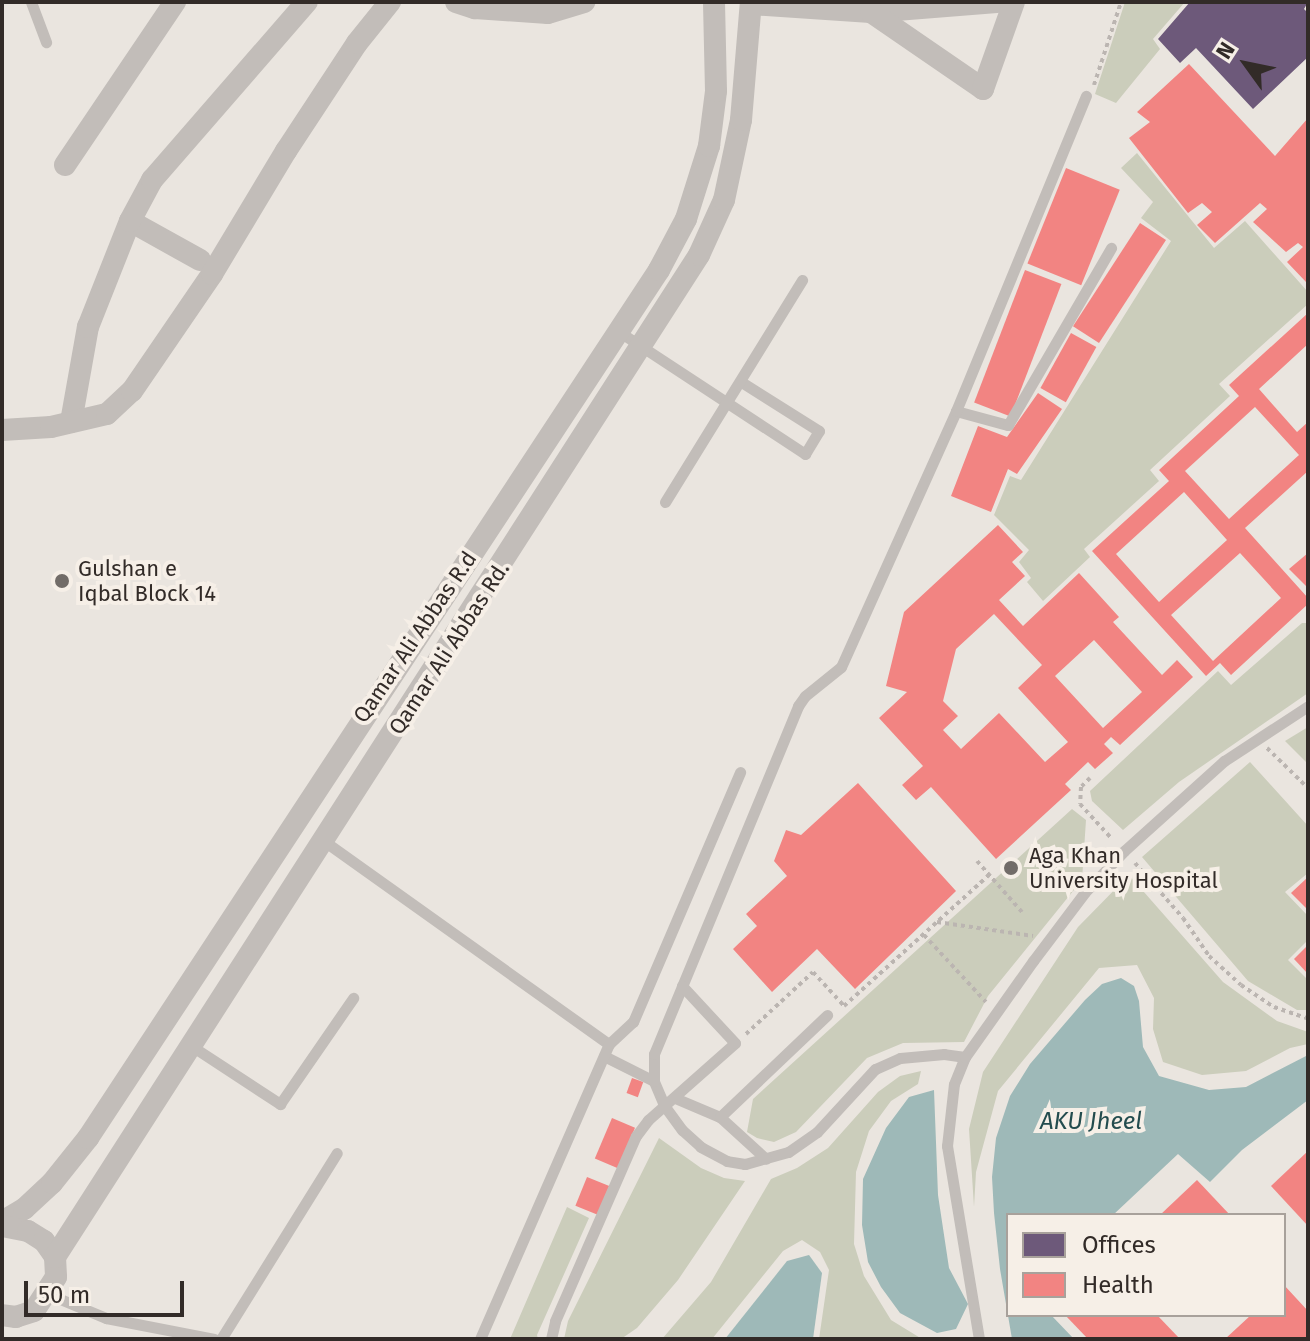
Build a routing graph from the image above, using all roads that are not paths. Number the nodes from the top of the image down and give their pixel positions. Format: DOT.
graph roads {
  1 [pos="31,2"];
  2 [pos="175,2"];
  3 [pos="307,2"];
  4 [pos="390,2"];
  5 [pos="584,2"];
  6 [pos="714,2"];
  7 [pos="997,2"];
  8 [pos="1014,2"];
  9 [pos="751,3"];
  10 [pos="470,4"];
  11 [pos="871,12"];
  12 [pos="46,42"];
  13 [pos="1086,96"];
  14 [pos="65,165"];
  15 [pos="130,221"];
  16 [pos="1111,248"];
  17 [pos="200,260"];
  18 [pos="802,280"];
  19 [pos="618,331"];
  20 [pos="642,347"];
  21 [pos="740,381"];
  22 [pos="726,403"];
  23 [pos="956,411"];
  24 [pos="71,422"];
  25 [pos="2,430"];
  26 [pos="665,502"];
  27 [pos="1308,706"];
  28 [pos="740,772"];
  29 [pos="324,841"];
  30 [pos="682,986"];
  31 [pos="353,998"];
  32 [pos="827,1015"];
  33 [pos="609,1044"];
  34 [pos="190,1045"];
  35 [pos="604,1056"];
  36 [pos="965,1057"];
  37 [pos="654,1081"];
  38 [pos="675,1098"];
  39 [pos="664,1105"];
  40 [pos="720,1117"];
  41 [pos="337,1153"];
  42 [pos="766,1159"];
  43 [pos="2,1224"];
  44 [pos="55,1257"];
  45 [pos="48,1294"];
  46 [pos="2,1315"];
  47 [pos="214,1339"];
  48 [pos="221,1339"];
  49 [pos="480,1339"];
  50 [pos="551,1339"];
  51 [pos="979,1339"];
  1 -- 12 [label="lane"];
  2 -- 14 [label="street"];
  3 -- 15 [label="street"];
  4 -- 24 [label="street"];
  5 -- 10 [label="street"];
  6 -- 19 [label="street, Qamar Ali Abbas R.d"];
  7 -- 11 [label="street"];
  8 -- 11 [label="street"];
  9 -- 11 [label="street"];
  9 -- 20 [label="street, Qamar Ali Abbas Rd."];
  13 -- 23 [label="lane"];
  15 -- 17 [label="street"];
  15 -- 24 [label="street"];
  16 -- 23 [label="lane"];
  18 -- 21 [label="lane"];
  19 -- 20 [label="lane"];
  19 -- 43 [label="street, Qamar Ali Abbas R.d"];
  20 -- 22 [label="lane"];
  20 -- 29 [label="street, Qamar Ali Abbas Rd."];
  21 -- 22 [label="lane"];
  21 -- 22 [label="lane"];
  22 -- 26 [label="lane"];
  23 -- 30 [label="lane"];
  24 -- 25 [label="street"];
  27 -- 36 [label="lane"];
  28 -- 33 [label="lane"];
  29 -- 33 [label="lane"];
  29 -- 34 [label="street, Qamar Ali Abbas Rd."];
  30 -- 37 [label="lane"];
  30 -- 38 [label="lane"];
  31 -- 34 [label="lane"];
  32 -- 40 [label="lane"];
  33 -- 35 [label="lane"];
  34 -- 44 [label="street, Qamar Ali Abbas Rd."];
  35 -- 37 [label="lane"];
  35 -- 49 [label="lane"];
  36 -- 42 [label="lane"];
  36 -- 51 [label="lane"];
  37 -- 39 [label="lane"];
  38 -- 39 [label="lane"];
  38 -- 40 [label="lane"];
  39 -- 42 [label="lane"];
  39 -- 50 [label="lane"];
  40 -- 42 [label="lane"];
  41 -- 48 [label="lane"];
  43 -- 44 [label="street"];
  44 -- 45 [label="street"];
  45 -- 46 [label="street"];
  45 -- 47 [label="lane"];
}
